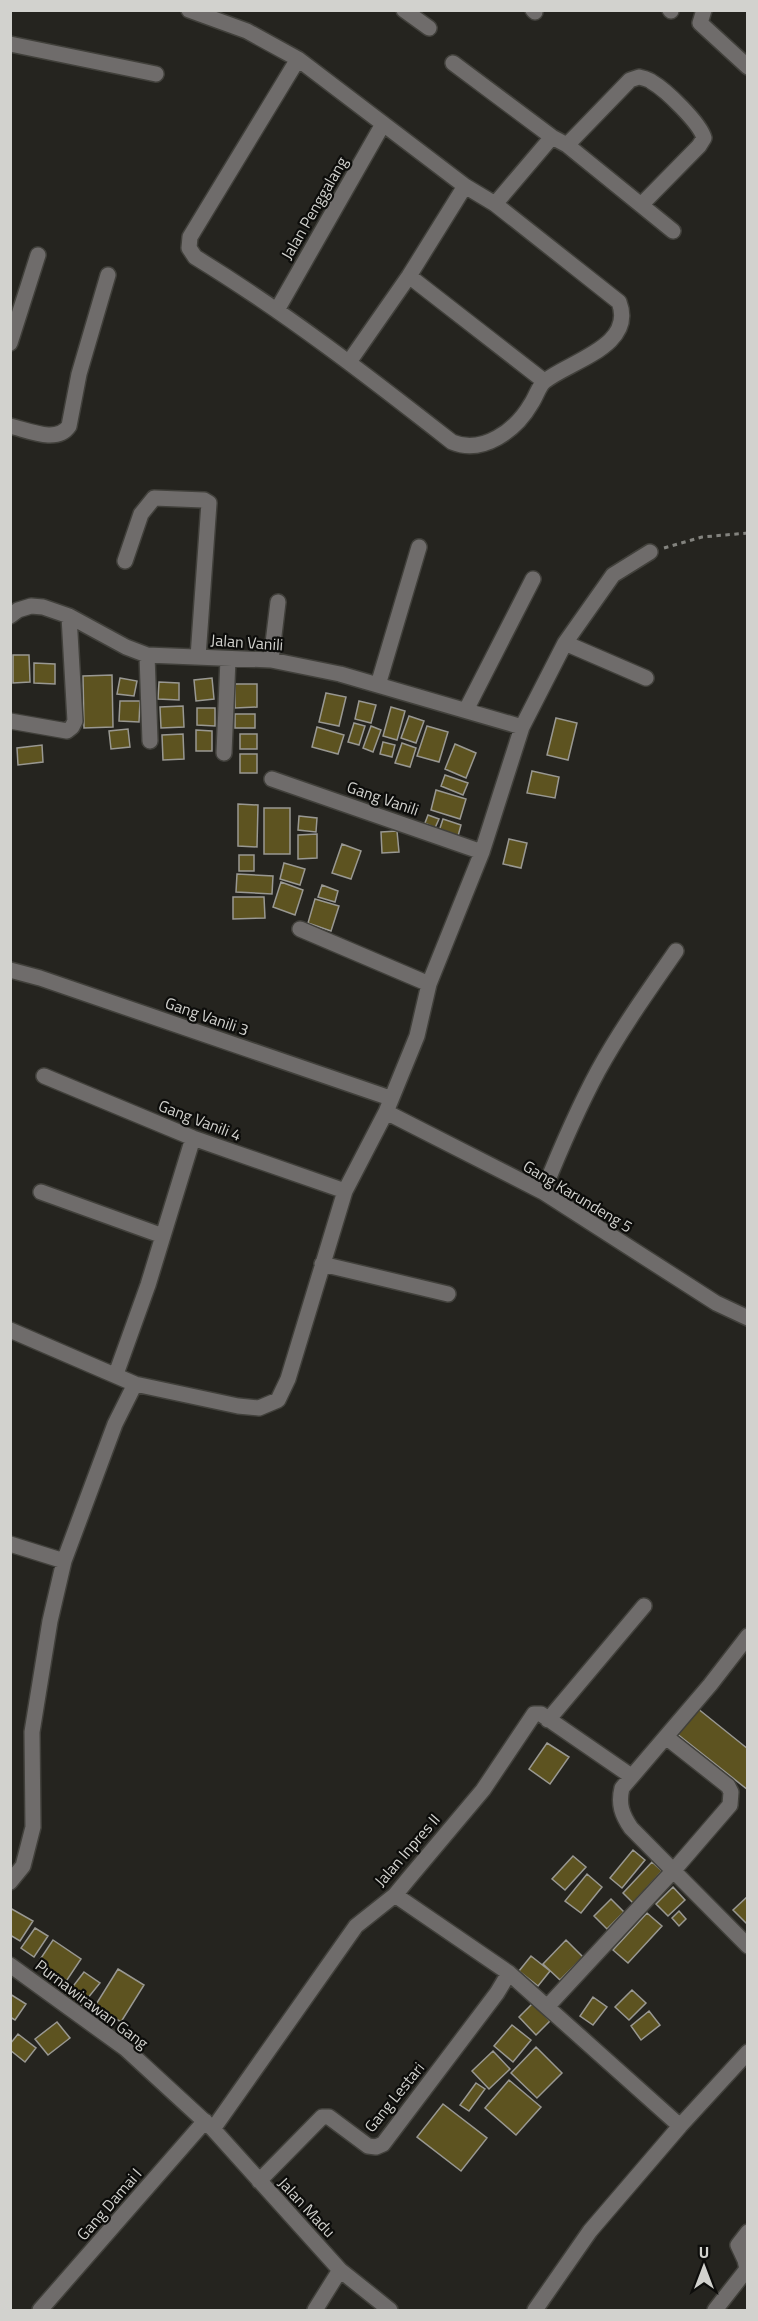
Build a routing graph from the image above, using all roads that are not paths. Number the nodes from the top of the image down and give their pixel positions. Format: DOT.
graph roads {
  1 [pos="189,10"];
  2 [pos="404,10"];
  3 [pos="704,10"];
  4 [pos="429,28"];
  5 [pos="10,44"];
  6 [pos="298,59"];
  7 [pos="453,63"];
  8 [pos="747,67"];
  9 [pos="156,74"];
  10 [pos="383,124"];
  11 [pos="552,137"];
  12 [pos="567,145"];
  13 [pos="465,186"];
  14 [pos="495,204"];
  15 [pos="641,205"];
  16 [pos="673,231"];
  17 [pos="38,255"];
  18 [pos="108,274"];
  19 [pos="409,276"];
  20 [pos="277,310"];
  21 [pos="10,343"];
  22 [pos="349,362"];
  23 [pos="544,381"];
  24 [pos="10,426"];
  25 [pos="420,547"];
  26 [pos="650,552"];
  27 [pos="126,561"];
  28 [pos="533,579"];
  29 [pos="278,602"];
  30 [pos="10,616"];
  31 [pos="69,616"];
  32 [pos="566,643"];
  33 [pos="147,655"];
  34 [pos="198,657"];
  35 [pos="228,659"];
  36 [pos="271,660"];
  37 [pos="646,678"];
  38 [pos="378,685"];
  39 [pos="466,710"];
  40 [pos="10,721"];
  41 [pos="522,727"];
  42 [pos="150,741"];
  43 [pos="224,753"];
  44 [pos="272,779"];
  45 [pos="482,852"];
  46 [pos="300,929"];
  47 [pos="676,951"];
  48 [pos="10,970"];
  49 [pos="429,984"];
  50 [pos="44,1076"];
  51 [pos="388,1105"];
  52 [pos="193,1138"];
  53 [pos="345,1191"];
  54 [pos="41,1192"];
  55 [pos="543,1192"];
  56 [pos="163,1236"];
  57 [pos="322,1264"];
  58 [pos="448,1294"];
  59 [pos="747,1318"];
  60 [pos="10,1330"];
  61 [pos="116,1374"];
  62 [pos="135,1384"];
  63 [pos="10,1544"];
  64 [pos="64,1561"];
  65 [pos="644,1606"];
  66 [pos="747,1636"];
  67 [pos="548,1720"];
  68 [pos="666,1737"];
  69 [pos="631,1776"];
  70 [pos="674,1870"];
  71 [pos="10,1882"];
  72 [pos="394,1895"];
  73 [pos="747,1947"];
  74 [pos="10,1965"];
  75 [pos="509,1974"];
  76 [pos="547,2007"];
  77 [pos="747,2052"];
  78 [pos="209,2125"];
  79 [pos="680,2126"];
  80 [pos="259,2181"];
  81 [pos="747,2232"];
  82 [pos="340,2270"];
  83 [pos="40,2310"];
  84 [pos="315,2310"];
  85 [pos="390,2310"];
  86 [pos="535,2310"];
  87 [pos="715,2310"];
  1 -- 6 [label="street"];
  2 -- 4 [label="street"];
  3 -- 8 [label="street"];
  5 -- 9 [label="street"];
  6 -- 10 [label="street"];
  6 -- 20 [label="street"];
  7 -- 11 [label="street"];
  10 -- 13 [label="street"];
  10 -- 20 [label="street, Jalan Penggalang"];
  11 -- 12 [label="street"];
  11 -- 14 [label="street"];
  12 -- 15 [label="street"];
  12 -- 15 [label="street"];
  13 -- 14 [label="street"];
  13 -- 19 [label="street"];
  14 -- 23 [label="street"];
  15 -- 16 [label="street"];
  17 -- 21 [label="street"];
  18 -- 24 [label="street"];
  19 -- 22 [label="street"];
  19 -- 23 [label="street"];
  20 -- 22 [label="street"];
  22 -- 23 [label="street"];
  25 -- 38 [label="street"];
  26 -- 32 [label="street"];
  27 -- 34 [label="street"];
  28 -- 39 [label="street"];
  29 -- 36 [label="street"];
  30 -- 31 [label="street, Jalan Vanili"];
  31 -- 33 [label="street, Jalan Vanili"];
  31 -- 40 [label="street"];
  32 -- 37 [label="street"];
  32 -- 41 [label="street"];
  33 -- 34 [label="street, Jalan Vanili"];
  33 -- 42 [label="street"];
  34 -- 35 [label="street, Jalan Vanili"];
  35 -- 36 [label="street, Jalan Vanili"];
  35 -- 43 [label="street"];
  36 -- 38 [label="street, Jalan Vanili"];
  38 -- 39 [label="street, Jalan Vanili"];
  39 -- 41 [label="street, Jalan Vanili"];
  41 -- 45 [label="street"];
  44 -- 45 [label="street, Gang Vanili"];
  45 -- 49 [label="street"];
  46 -- 49 [label="street"];
  47 -- 55 [label="street"];
  48 -- 51 [label="street, Gang Vanili 3"];
  49 -- 51 [label="street"];
  50 -- 52 [label="street, Gang Vanili 4"];
  51 -- 53 [label="street"];
  51 -- 55 [label="street, Gang Karundeng 5"];
  52 -- 53 [label="street, Gang Vanili 4"];
  52 -- 56 [label="street"];
  53 -- 57 [label="street"];
  54 -- 56 [label="street"];
  55 -- 59 [label="street, Gang Karundeng 5"];
  56 -- 61 [label="street"];
  57 -- 58 [label="street"];
  57 -- 62 [label="street"];
  60 -- 61 [label="street"];
  61 -- 62 [label="street"];
  62 -- 64 [label="street"];
  63 -- 64 [label="street"];
  64 -- 71 [label="street"];
  65 -- 67 [label="street"];
  66 -- 68 [label="street"];
  67 -- 69 [label="street"];
  67 -- 72 [label="street, Jalan Inpres II"];
  68 -- 69 [label="street"];
  68 -- 70 [label="street"];
  69 -- 70 [label="street"];
  70 -- 73 [label="street"];
  70 -- 76 [label="street"];
  72 -- 75 [label="street"];
  72 -- 78 [label="street, Jalan Inpres II"];
  74 -- 78 [label="street, Purnawirawan Gang"];
  75 -- 76 [label="street"];
  75 -- 80 [label="street, Gang Lestari"];
  76 -- 79 [label="street"];
  77 -- 79 [label="street"];
  78 -- 80 [label="street, Jalan Madu"];
  78 -- 83 [label="street, Gang Damai I"];
  79 -- 86 [label="street"];
  80 -- 82 [label="street, Jalan Madu"];
  81 -- 87 [label="street"];
  82 -- 84 [label="street"];
  82 -- 85 [label="street, Jalan Madu"];
}
